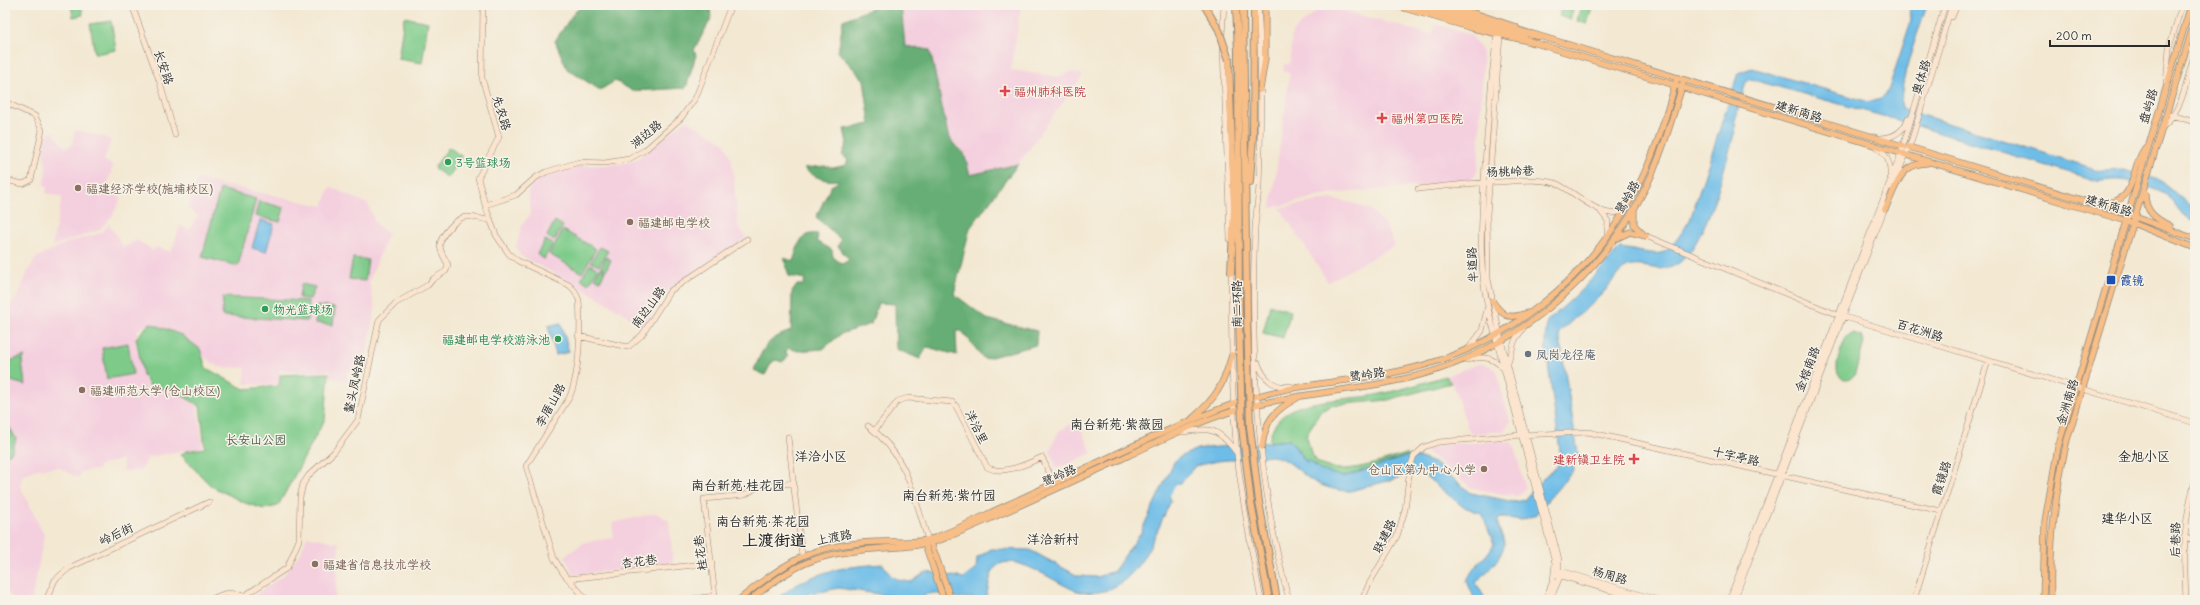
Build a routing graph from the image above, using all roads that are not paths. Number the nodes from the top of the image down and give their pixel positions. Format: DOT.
graph roads {
  1 [pos="132,5"];
  2 [pos="483,5"];
  3 [pos="731,5"];
  4 [pos="1204,5"];
  5 [pos="1224,5"];
  6 [pos="1236,5"];
  7 [pos="1243,5"];
  8 [pos="1254,5"];
  9 [pos="1258,5"];
  10 [pos="1264,5"];
  11 [pos="1394,5"];
  12 [pos="1413,5"];
  13 [pos="1431,5"];
  14 [pos="1450,5"];
  15 [pos="1945,5"];
  16 [pos="1952,5"];
  17 [pos="1957,5"];
  18 [pos="2182,5"];
  19 [pos="2191,5"];
  20 [pos="2195,20"];
  21 [pos="1945,33"];
  22 [pos="1498,35"];
  23 [pos="1537,36"];
  24 [pos="1532,42"];
  25 [pos="2195,51"];
  26 [pos="1677,78"];
  27 [pos="1684,80"];
  28 [pos="1675,85"];
  29 [pos="2166,85"];
  30 [pos="1682,87"];
  31 [pos="1260,90"];
  32 [pos="1919,90"];
  33 [pos="5,102"];
  34 [pos="2170,114"];
  35 [pos="2195,122"];
  36 [pos="175,135"];
  37 [pos="1877,138"];
  38 [pos="1858,140"];
  39 [pos="2148,145"];
  40 [pos="1906,147"];
  41 [pos="1903,154"];
  42 [pos="1933,163"];
  43 [pos="5,180"];
  44 [pos="1486,182"];
  45 [pos="1890,182"];
  46 [pos="1418,188"];
  47 [pos="2145,188"];
  48 [pos="1636,190"];
  49 [pos="2090,202"];
  50 [pos="485,205"];
  51 [pos="1635,207"];
  52 [pos="1596,208"];
  53 [pos="1234,209"];
  54 [pos="1885,209"];
  55 [pos="2127,214"];
  56 [pos="2136,217"];
  57 [pos="491,220"];
  58 [pos="2125,221"];
  59 [pos="2134,224"];
  60 [pos="1247,227"];
  61 [pos="1646,236"];
  62 [pos="1607,237"];
  63 [pos="1239,238"];
  64 [pos="2192,238"];
  65 [pos="747,239"];
  66 [pos="1607,248"];
  67 [pos="2195,248"];
  68 [pos="1231,272"];
  69 [pos="1489,302"];
  70 [pos="1536,309"];
  71 [pos="1841,316"];
  72 [pos="1526,324"];
  73 [pos="1498,334"];
  74 [pos="578,336"];
  75 [pos="1499,341"];
  76 [pos="1468,349"];
  77 [pos="1232,355"];
  78 [pos="1256,358"];
  79 [pos="1988,362"];
  80 [pos="1458,363"];
  81 [pos="1508,364"];
  82 [pos="1504,370"];
  83 [pos="1311,386"];
  84 [pos="2075,388"];
  85 [pos="2082,390"];
  86 [pos="1303,395"];
  87 [pos="1257,397"];
  88 [pos="1234,404"];
  89 [pos="1258,405"];
  90 [pos="1234,411"];
  91 [pos="1188,422"];
  92 [pos="2195,423"];
  93 [pos="868,426"];
  94 [pos="875,430"];
  95 [pos="1177,432"];
  96 [pos="1524,435"];
  97 [pos="788,437"];
  98 [pos="1262,447"];
  99 [pos="1237,453"];
  100 [pos="1779,475"];
  101 [pos="2195,481"];
  102 [pos="794,483"];
  103 [pos="1054,483"];
  104 [pos="209,502"];
  105 [pos="1941,511"];
  106 [pos="2184,537"];
  107 [pos="2195,540"];
  108 [pos="927,542"];
  109 [pos="1556,555"];
  110 [pos="802,556"];
  111 [pos="712,563"];
  112 [pos="1558,572"];
  113 [pos="568,579"];
  114 [pos="717,598"];
  115 [pos="944,598"];
  116 [pos="951,598"];
  117 [pos="1268,599"];
  118 [pos="1277,599"];
  119 [pos="46,600"];
  120 [pos="210,600"];
  121 [pos="587,600"];
  122 [pos="684,600"];
  123 [pos="739,600"];
  124 [pos="750,600"];
  125 [pos="1261,600"];
  126 [pos="1289,600"];
  127 [pos="1362,600"];
  128 [pos="1545,600"];
  129 [pos="1550,600"];
  130 [pos="1643,600"];
  131 [pos="1658,600"];
  132 [pos="1729,600"];
  133 [pos="1734,600"];
  134 [pos="1914,600"];
  135 [pos="2043,600"];
  136 [pos="2051,600"];
  137 [pos="2186,600"];
  1 -- 36 [label="street, 长安路"];
  2 -- 50 [label="street, 先农路"];
  3 -- 50 [label="street, 湖边路"];
  4 -- 53 [label="highway, bridge"];
  5 -- 68 [label="street"];
  6 -- 63 [label="highway, 南二环路"];
  7 -- 60 [label="highway, 南二环路"];
  8 -- 60 [label="highway"];
  9 -- 31 [label="street"];
  10 -- 31 [label="main road"];
  11 -- 22 [label="main road, 建新南路"];
  12 -- 24 [label="highway"];
  13 -- 23 [label="highway"];
  14 -- 23 [label="main road, 建新南路"];
  15 -- 32 [label="street, 奥体路"];
  16 -- 21 [label="street, 奥体路"];
  17 -- 21 [label="street"];
  18 -- 29 [label="street"];
  19 -- 29 [label="main road, 盘屿路"];
  20 -- 34 [label="main road, 盘屿路"];
  21 -- 40 [label="street, 奥体路"];
  22 -- 24 [label="main road, 建新南路"];
  22 -- 44 [label="street, 半道路"];
  23 -- 26 [label="main road, 建新南路"];
  24 -- 28 [label="main road, 建新南路"];
  25 -- 34 [label="street"];
  26 -- 27 [label="main road, 建新南路"];
  26 -- 28 [label="main road, 鹭岭路"];
  27 -- 30 [label="main road, 鹭岭路"];
  27 -- 37 [label="main road, 建新南路"];
  28 -- 30 [label="main road, 建新南路"];
  28 -- 48 [label="main road, 鹭岭路"];
  29 -- 39 [label="main road, 盘屿路"];
  30 -- 38 [label="main road, 建新南路"];
  30 -- 51 [label="main road, 鹭岭路"];
  31 -- 78 [label="street"];
  32 -- 37 [label="street"];
  32 -- 40 [label="street, 奥体路"];
  33 -- 43 [label="street"];
  34 -- 35 [label="street"];
  34 -- 47 [label="main road, 盘屿路"];
  37 -- 40 [label="main road, 建新南路"];
  38 -- 41 [label="main road, 建新南路"];
  38 -- 45 [label="street"];
  39 -- 49 [label="main road"];
  39 -- 55 [label="main road, 盘屿路"];
  40 -- 41 [label="street, 奥体路"];
  40 -- 49 [label="main road, 建新南路"];
  41 -- 42 [label="main road, 建新南路"];
  41 -- 45 [label="street, 金榕南路"];
  41 -- 54 [label="street, 金榕南路"];
  42 -- 54 [label="main road"];
  42 -- 58 [label="main road, 建新南路"];
  44 -- 46 [label="street, 杨桃岭巷"];
  44 -- 52 [label="street, 杨桃岭巷"];
  44 -- 69 [label="street, 半道路"];
  45 -- 71 [label="street, 金榕南路"];
  47 -- 56 [label="main road, 盘屿路"];
  47 -- 64 [label="main road"];
  48 -- 52 [label="street"];
  48 -- 62 [label="main road, 鹭岭路"];
  49 -- 55 [label="main road, 建新南路"];
  50 -- 57 [label="street, 先农路"];
  51 -- 61 [label="main road"];
  51 -- 66 [label="main road, 鹭岭路"];
  52 -- 62 [label="street"];
  53 -- 63 [label="highway"];
  53 -- 68 [label="highway"];
  54 -- 71 [label="street, 金榕南路"];
  55 -- 56 [label="main road, 建新南路"];
  55 -- 58 [label="main road, 金洲南路"];
  56 -- 59 [label="main road, 金洲南路"];
  56 -- 64 [label="main road, 建新南路"];
  57 -- 74 [label="street, 李厝山路"];
  57 -- 120 [label="street, 鳌头凤岭路"];
  58 -- 59 [label="main road, 建新南路"];
  58 -- 84 [label="main road, 金洲南路"];
  59 -- 67 [label="main road, 建新南路"];
  59 -- 85 [label="main road, 金洲南路"];
  60 -- 118 [label="highway, 南二环路, bridge"];
  61 -- 66 [label="main road"];
  61 -- 71 [label="street, 百花洲路"];
  62 -- 70 [label="main road, 鹭岭路"];
  63 -- 117 [label="highway, 南二环路, bridge"];
  65 -- 74 [label="street, 南边山路"];
  66 -- 72 [label="main road, 鹭岭路"];
  68 -- 77 [label="street"];
  69 -- 70 [label="main road"];
  69 -- 73 [label="street, 半道路"];
  69 -- 76 [label="street"];
  70 -- 73 [label="main road, 鹭岭路"];
  71 -- 79 [label="street, 百花洲路"];
  71 -- 100 [label="street, 金榕南路"];
  72 -- 75 [label="main road, 鹭岭路"];
  72 -- 81 [label="street"];
  73 -- 75 [label="street, 半道路"];
  73 -- 76 [label="main road, 鹭岭路"];
  74 -- 113 [label="street, 李厝山路"];
  75 -- 80 [label="main road, 鹭岭路"];
  75 -- 81 [label="street, 半道路"];
  75 -- 82 [label="street, 半道路"];
  76 -- 83 [label="main road, 鹭岭路"];
  77 -- 88 [label="street"];
  77 -- 91 [label="main road"];
  78 -- 83 [label="street"];
  78 -- 87 [label="street"];
  79 -- 84 [label="street, 百花洲路"];
  79 -- 105 [label="street, 霞镜路"];
  80 -- 82 [label="street"];
  80 -- 86 [label="main road, 鹭岭路"];
  81 -- 96 [label="street, 半道路"];
  82 -- 96 [label="street, 半道路"];
  83 -- 87 [label="main road, 鹭岭路"];
  84 -- 85 [label="street, 百花洲路"];
  84 -- 135 [label="main road, 金洲南路"];
  85 -- 92 [label="street, 百花洲路"];
  85 -- 136 [label="main road, 金洲南路"];
  86 -- 89 [label="main road, 鹭岭路"];
  86 -- 98 [label="main road"];
  87 -- 88 [label="main road, 鹭岭路"];
  87 -- 89 [label="street"];
  88 -- 90 [label="street"];
  88 -- 91 [label="main road, 鹭岭路"];
  89 -- 90 [label="main road, 鹭岭路"];
  89 -- 98 [label="street"];
  90 -- 95 [label="main road, 鹭岭路"];
  90 -- 99 [label="street"];
  91 -- 103 [label="main road, 鹭岭路"];
  93 -- 94 [label="street"];
  94 -- 103 [label="street, 洋洽里"];
  94 -- 108 [label="street"];
  95 -- 99 [label="street"];
  95 -- 108 [label="main road, 鹭岭路"];
  96 -- 100 [label="street, 十字亭路"];
  96 -- 109 [label="street, 半道路"];
  96 -- 109 [label="street, 半道路"];
  96 -- 127 [label="street, 联建路"];
  97 -- 102 [label="street"];
  98 -- 126 [label="street"];
  99 -- 125 [label="street"];
  100 -- 105 [label="street, 十字亭路"];
  100 -- 132 [label="street, 金榕南路"];
  100 -- 133 [label="street, 金榕南路"];
  101 -- 106 [label="street, 后巷路"];
  102 -- 110 [label="street"];
  102 -- 111 [label="street, 桂花巷"];
  103 -- 108 [label="main road, 鹭岭路"];
  104 -- 119 [label="street, 岭后街"];
  105 -- 134 [label="street, 霞镜路"];
  106 -- 107 [label="street"];
  106 -- 137 [label="street, 后巷路"];
  108 -- 110 [label="main road, 上渡路"];
  108 -- 115 [label="main road"];
  108 -- 116 [label="main road"];
  108 -- 124 [label="main road, 上渡路"];
  109 -- 112 [label="street"];
  110 -- 123 [label="main road, 上渡路"];
  111 -- 113 [label="street, 杏花巷"];
  111 -- 114 [label="street, 桂花巷"];
  112 -- 128 [label="street"];
  112 -- 129 [label="street"];
  112 -- 130 [label="street, 杨周路"];
  112 -- 131 [label="street, 杨周路"];
  113 -- 121 [label="street, 李厝山路"];
  114 -- 122 [label="street"];
}
